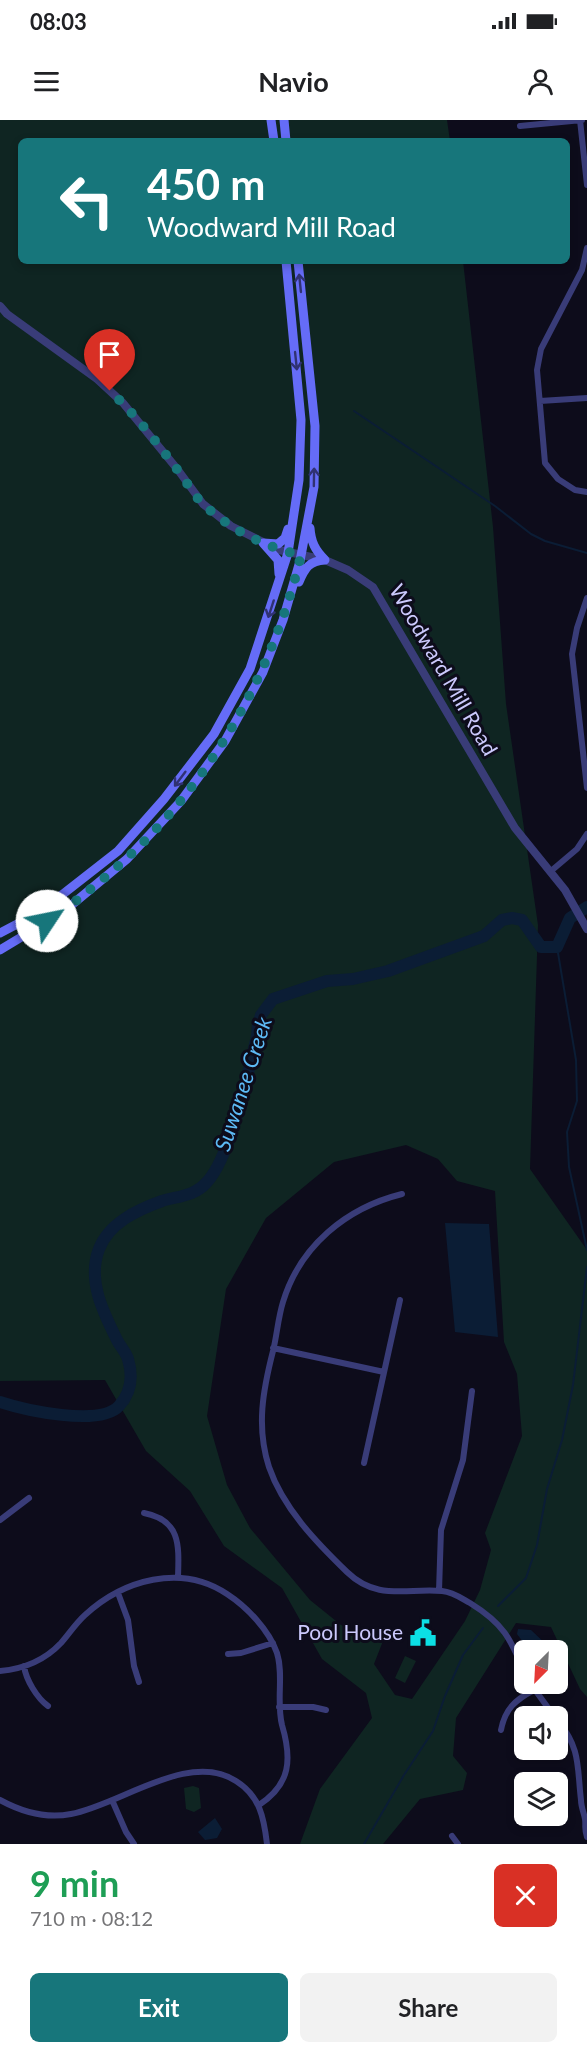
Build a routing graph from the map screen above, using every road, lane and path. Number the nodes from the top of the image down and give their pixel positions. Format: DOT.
graph roads {
  1 [pos="272,120"];
  2 [pos="284,120"];
  3 [pos="580,120"];
  4 [pos="520,126"];
  5 [pos="274,138"];
  6 [pos="286,138"];
  7 [pos="587,185"];
  8 [pos="587,248"];
  9 [pos="286,264"];
  10 [pos="298,264"];
  11 [pos="0,306"];
  12 [pos="587,398"];
  13 [pos="540,400"];
  14 [pos="587,492"];
  15 [pos="309,514"];
  16 [pos="294,516"];
  17 [pos="263,543"];
  18 [pos="288,553"];
  19 [pos="301,555"];
  20 [pos="325,560"];
  21 [pos="279,580"];
  22 [pos="587,598"];
  23 [pos="282,620"];
  24 [pos="585,702"];
  25 [pos="577,703"];
  26 [pos="587,789"];
  27 [pos="587,834"];
  28 [pos="551,871"];
  29 [pos="587,929"];
  30 [pos="0,933"];
  31 [pos="0,950"];
  32 [pos="402,1194"];
  33 [pos="400,1300"];
  34 [pos="273,1348"];
  35 [pos="384,1372"];
  36 [pos="472,1391"];
  37 [pos="364,1463"];
  38 [pos="29,1497"];
  39 [pos="144,1513"];
  40 [pos="0,1520"];
  41 [pos="178,1578"];
  42 [pos="439,1591"];
  43 [pos="118,1593"];
  44 [pos="273,1643"];
  45 [pos="514,1649"];
  46 [pos="228,1654"];
  47 [pos="24,1666"];
  48 [pos="0,1671"];
  49 [pos="139,1682"];
  50 [pos="528,1694"];
  51 [pos="537,1694"];
  52 [pos="48,1706"];
  53 [pos="546,1706"];
  54 [pos="279,1707"];
  55 [pos="326,1710"];
  56 [pos="501,1730"];
  57 [pos="568,1734"];
  58 [pos="0,1800"];
  59 [pos="112,1800"];
  60 [pos="259,1805"];
  61 [pos="586,1821"];
  62 [pos="452,1836"];
  63 [pos="587,1837"];
  64 [pos="134,1844"];
  65 [pos="267,1844"];
  66 [pos="458,1844"];
  1 -- 5 [label="main road"];
  2 -- 6 [label="main road"];
  3 -- 4 [label="street"];
  3 -- 7 [label="street"];
  8 -- 13 [label="street"];
  9 -- 16 [label="main road, one-way"];
  15 -- 10 [label="main road, one-way"];
  11 -- 17 [label="street, Woodward Mill Road"];
  12 -- 13 [label="street"];
  13 -- 14 [label="street"];
  15 -- 19 [label="main road"];
  15 -- 20 [label="main road"];
  16 -- 17 [label="main road"];
  16 -- 18 [label="main road"];
  17 -- 18 [label="street, Woodward Mill Road"];
  17 -- 21 [label="main road"];
  18 -- 19 [label="street, Woodward Mill Road"];
  18 -- 21 [label="main road"];
  19 -- 20 [label="street, Woodward Mill Road"];
  19 -- 23 [label="main road"];
  20 -- 23 [label="main road"];
  20 -- 28 [label="street, Woodward Mill Road"];
  21 -- 30 [label="main road, one-way"];
  22 -- 25 [label="street"];
  23 -- 31 [label="main road"];
  24 -- 25 [label="street"];
  25 -- 26 [label="street"];
  27 -- 28 [label="street"];
  28 -- 29 [label="street, Woodward Mill Road"];
  32 -- 34 [label="street"];
  33 -- 35 [label="street"];
  34 -- 35 [label="street"];
  34 -- 42 [label="street"];
  35 -- 37 [label="street"];
  36 -- 42 [label="street"];
  38 -- 40 [label="street"];
  39 -- 41 [label="street"];
  41 -- 43 [label="street"];
  41 -- 44 [label="street"];
  42 -- 45 [label="street"];
  43 -- 47 [label="street"];
  43 -- 49 [label="street"];
  44 -- 46 [label="street"];
  44 -- 54 [label="street"];
  47 -- 48 [label="street"];
  47 -- 52 [label="street"];
  50 -- 56 [label="street"];
  51 -- 53 [label="street"];
  54 -- 55 [label="street"];
  54 -- 60 [label="street"];
  57 -- 61 [label="street"];
  58 -- 59 [label="street"];
  59 -- 60 [label="street"];
  59 -- 64 [label="street"];
  60 -- 65 [label="street"];
  61 -- 63 [label="street"];
  62 -- 66 [label="street"];
}
